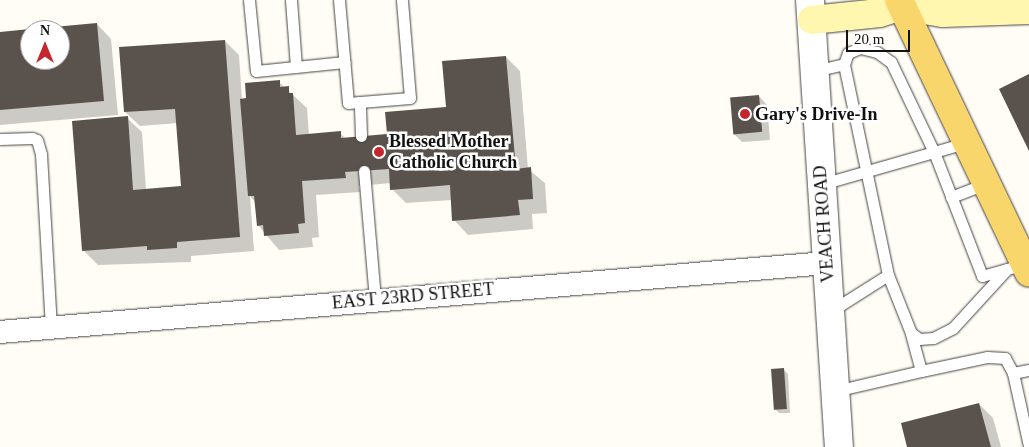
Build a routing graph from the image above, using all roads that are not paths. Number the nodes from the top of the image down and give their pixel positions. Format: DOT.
graph roads {
  1 [pos="249,0"];
  2 [pos="291,0"];
  3 [pos="339,0"];
  4 [pos="402,0"];
  5 [pos="896,2"];
  6 [pos="811,10"];
  7 [pos="1029,10"];
  8 [pos="345,62"];
  9 [pos="844,64"];
  10 [pos="296,67"];
  11 [pos="814,71"];
  12 [pos="360,102"];
  13 [pos="361,136"];
  14 [pos="0,139"];
  15 [pos="965,143"];
  16 [pos="934,152"];
  17 [pos="364,171"];
  18 [pos="868,171"];
  19 [pos="822,184"];
  20 [pos="985,184"];
  21 [pos="951,197"];
  22 [pos="827,263"];
  23 [pos="1020,269"];
  24 [pos="888,275"];
  25 [pos="375,299"];
  26 [pos="830,312"];
  27 [pos="51,327"];
  28 [pos="0,332"];
  29 [pos="912,333"];
  30 [pos="1029,370"];
  31 [pos="921,371"];
  32 [pos="1013,373"];
  33 [pos="835,391"];
  34 [pos="1029,446"];
  35 [pos="839,447"];
  1 -- 10 [label="lane"];
  2 -- 10 [label="lane"];
  3 -- 8 [label="lane"];
  4 -- 12 [label="lane"];
  5 -- 6 [label="main road"];
  5 -- 7 [label="main road"];
  5 -- 15 [label="main road"];
  6 -- 11 [label="street, VEACH ROAD"];
  8 -- 10 [label="lane"];
  8 -- 12 [label="lane"];
  9 -- 11 [label="lane"];
  9 -- 16 [label="lane"];
  9 -- 18 [label="lane"];
  11 -- 19 [label="street, VEACH ROAD"];
  12 -- 13 [label="lane"];
  14 -- 27 [label="lane"];
  15 -- 16 [label="lane"];
  15 -- 20 [label="main road"];
  16 -- 18 [label="lane"];
  16 -- 21 [label="lane"];
  17 -- 25 [label="lane"];
  18 -- 19 [label="lane"];
  18 -- 24 [label="lane"];
  19 -- 22 [label="street, VEACH ROAD"];
  20 -- 21 [label="lane"];
  20 -- 23 [label="main road"];
  21 -- 23 [label="lane"];
  22 -- 25 [label="street, EAST 23RD STREET"];
  22 -- 26 [label="street, VEACH ROAD"];
  23 -- 29 [label="lane"];
  24 -- 26 [label="lane"];
  24 -- 29 [label="lane"];
  25 -- 27 [label="street, EAST 23RD STREET"];
  26 -- 33 [label="street, VEACH ROAD"];
  27 -- 28 [label="street, EAST 23RD STREET"];
  29 -- 31 [label="lane"];
  30 -- 32 [label="lane"];
  31 -- 32 [label="lane"];
  31 -- 33 [label="lane"];
  32 -- 34 [label="lane"];
  33 -- 35 [label="street, VEACH ROAD"];
}
